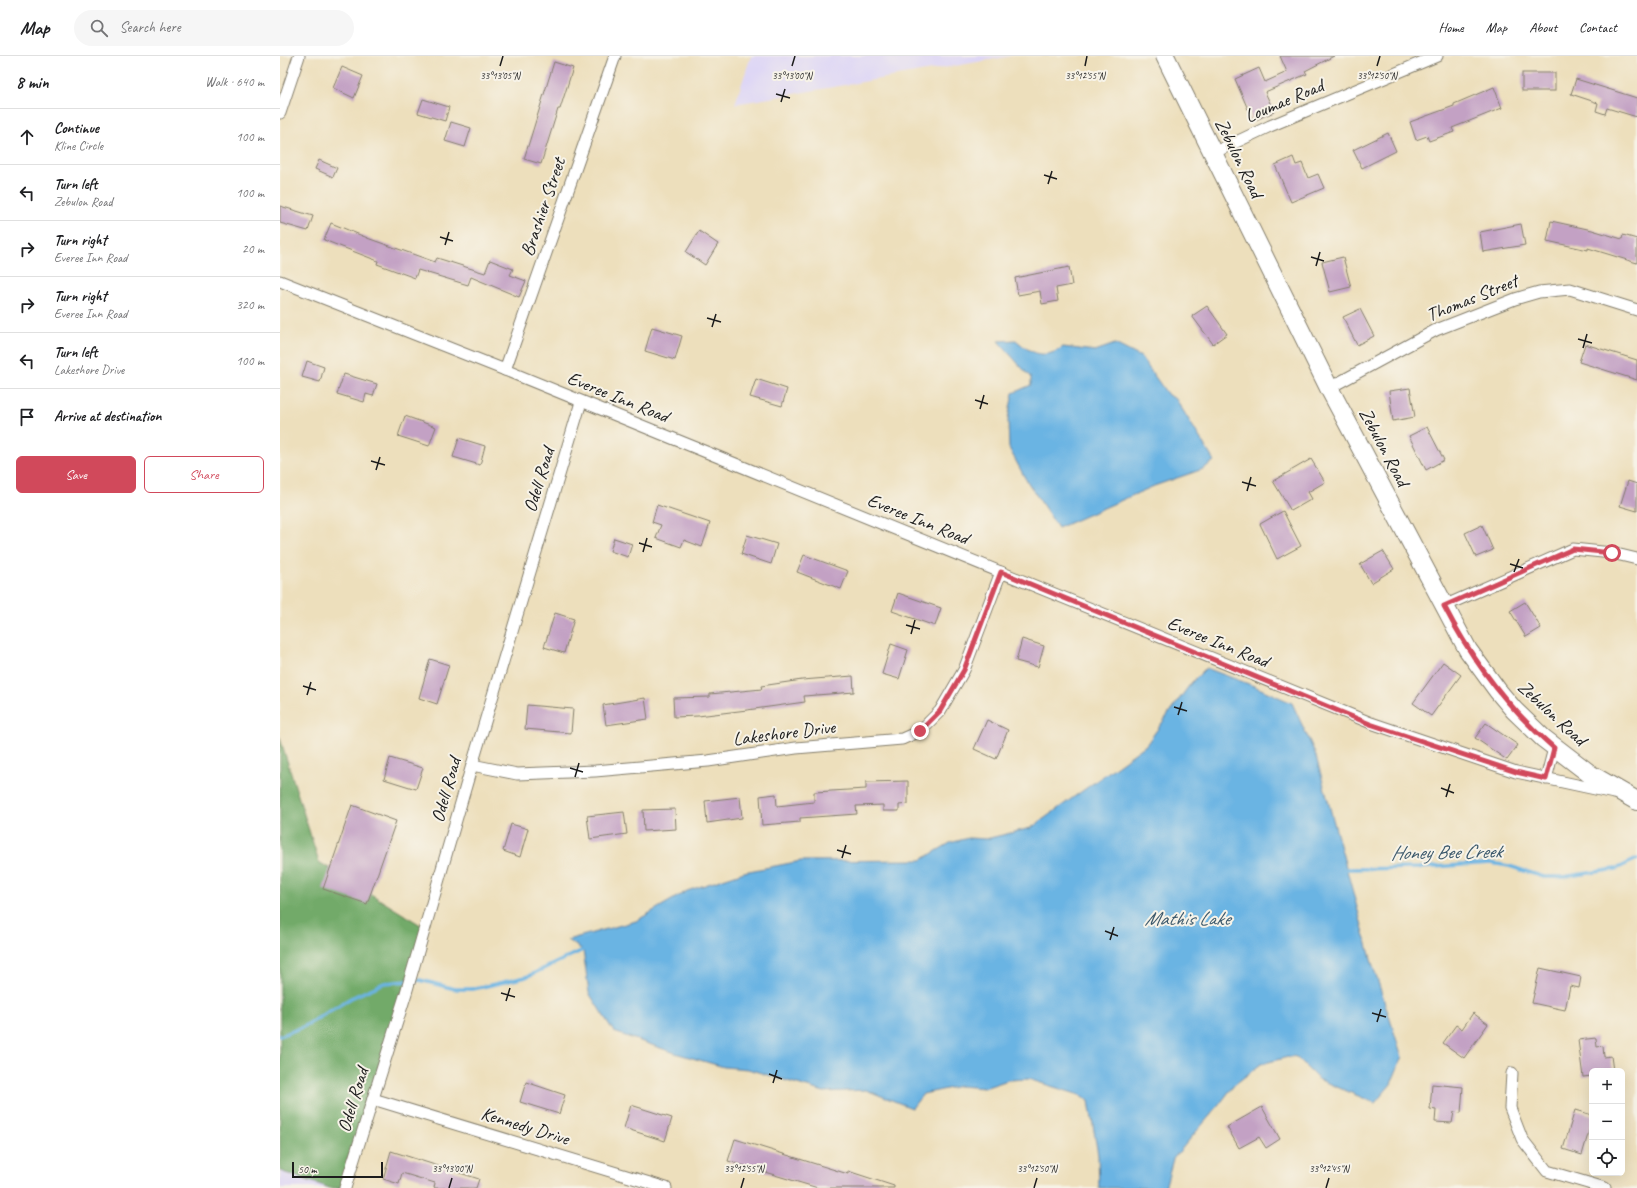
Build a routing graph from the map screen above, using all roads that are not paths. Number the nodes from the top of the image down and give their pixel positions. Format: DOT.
graph roads {
  1 [pos="299,56"];
  2 [pos="615,56"];
  3 [pos="1165,56"];
  4 [pos="1437,56"];
  5 [pos="280,113"];
  6 [pos="1213,153"];
  7 [pos="280,281"];
  8 [pos="1637,310"];
  9 [pos="505,370"];
  10 [pos="1329,388"];
  11 [pos="582,402"];
  12 [pos="1637,559"];
  13 [pos="1001,572"];
  14 [pos="1444,606"];
  15 [pos="1554,748"];
  16 [pos="472,765"];
  17 [pos="1546,779"];
  18 [pos="1632,799"];
  19 [pos="1512,1073"];
  20 [pos="372,1099"];
  21 [pos="345,1188"];
  22 [pos="666,1188"];
  23 [pos="1605,1188"];
  1 -- 5 [label="street"];
  2 -- 9 [label="street, Brashier Street"];
  3 -- 6 [label="main road, Zebulon Road"];
  4 -- 6 [label="street, Loumae Road"];
  6 -- 10 [label="main road, Zebulon Road"];
  7 -- 9 [label="street, Everee Inn Road"];
  8 -- 10 [label="street, Thomas Street"];
  9 -- 11 [label="street, Everee Inn Road"];
  10 -- 14 [label="main road, Zebulon Road"];
  11 -- 13 [label="street, Everee Inn Road"];
  11 -- 16 [label="street, Odell Road"];
  12 -- 14 [label="street"];
  13 -- 16 [label="street, Lakeshore Drive"];
  13 -- 17 [label="street, Everee Inn Road"];
  14 -- 15 [label="main road, Zebulon Road"];
  15 -- 17 [label="street"];
  15 -- 18 [label="main road, Zebulon Road"];
  16 -- 20 [label="street, Odell Road"];
  17 -- 18 [label="street, Everee Inn Road"];
  19 -- 23 [label="street"];
  20 -- 21 [label="street, Odell Road"];
  20 -- 22 [label="street, Kennedy Drive"];
}
